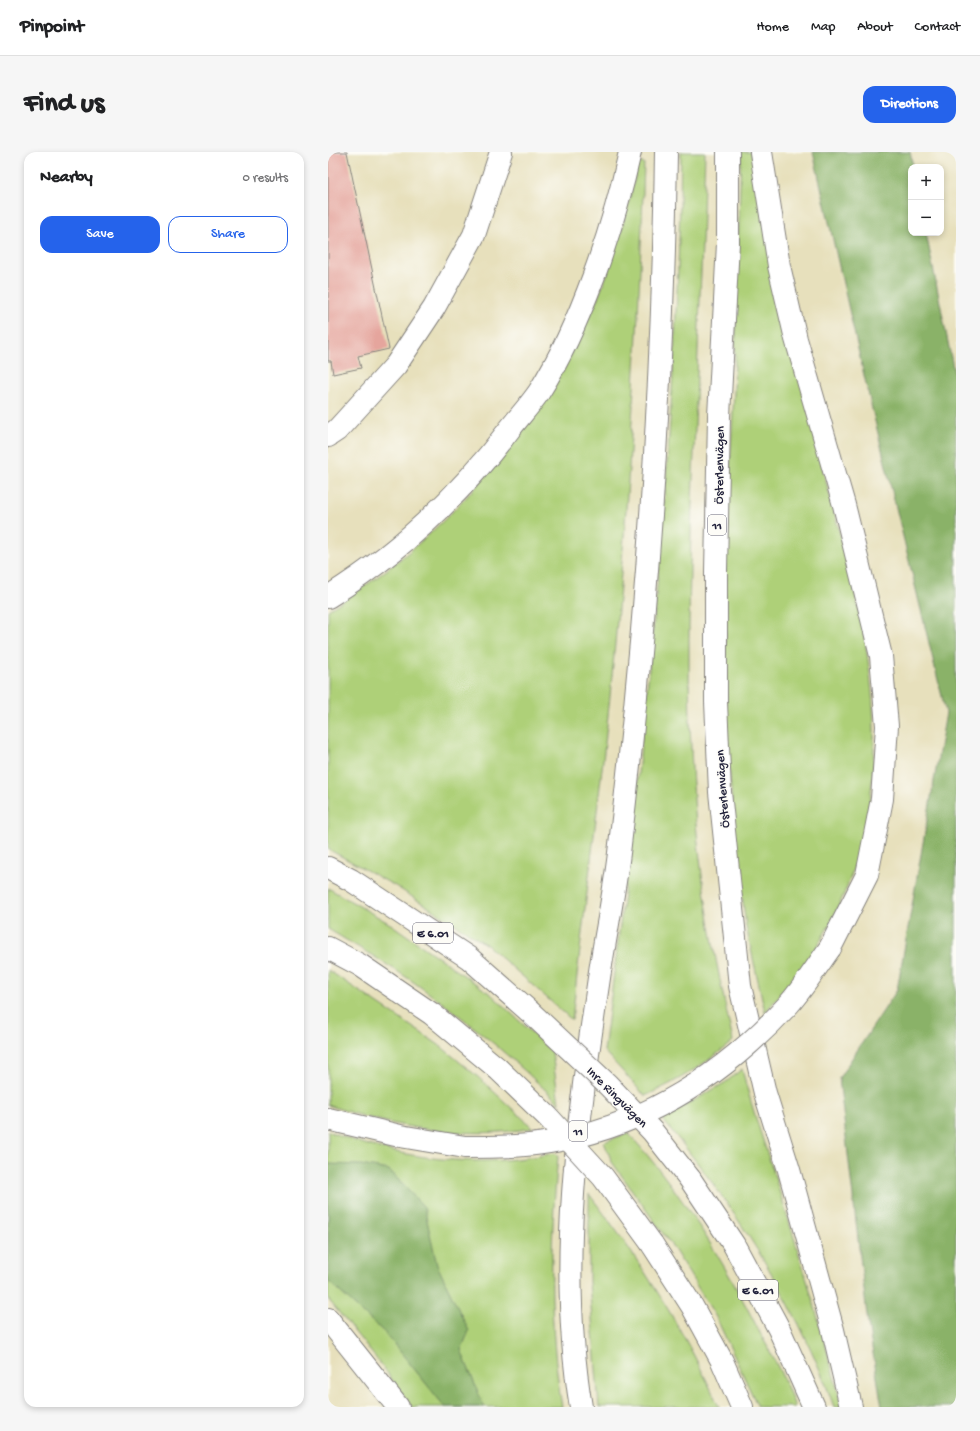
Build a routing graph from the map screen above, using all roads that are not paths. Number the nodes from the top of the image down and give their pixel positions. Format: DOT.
graph roads {
  1 [pos="501,152"];
  2 [pos="630,152"];
  3 [pos="666,152"];
  4 [pos="728,152"];
  5 [pos="761,152"];
  6 [pos="328,436"];
  7 [pos="328,597"];
  8 [pos="328,868"];
  9 [pos="328,948"];
  10 [pos="328,1119"];
  11 [pos="328,1318"];
  12 [pos="398,1407"];
  13 [pos="581,1407"];
  14 [pos="742,1407"];
  15 [pos="814,1407"];
  16 [pos="851,1407"];
  1 -- 6 [label="main road"];
  2 -- 7 [label="main road"];
  3 -- 13 [label="main road, 11"];
  4 -- 16 [label="main road, Österlenvägen / 11"];
  5 -- 10 [label="main road, bridge"];
  8 -- 15 [label="main road, Inre Ringvägen / E 6.01, bridge"];
  9 -- 14 [label="main road, bridge"];
  11 -- 12 [label="main road"];
}
